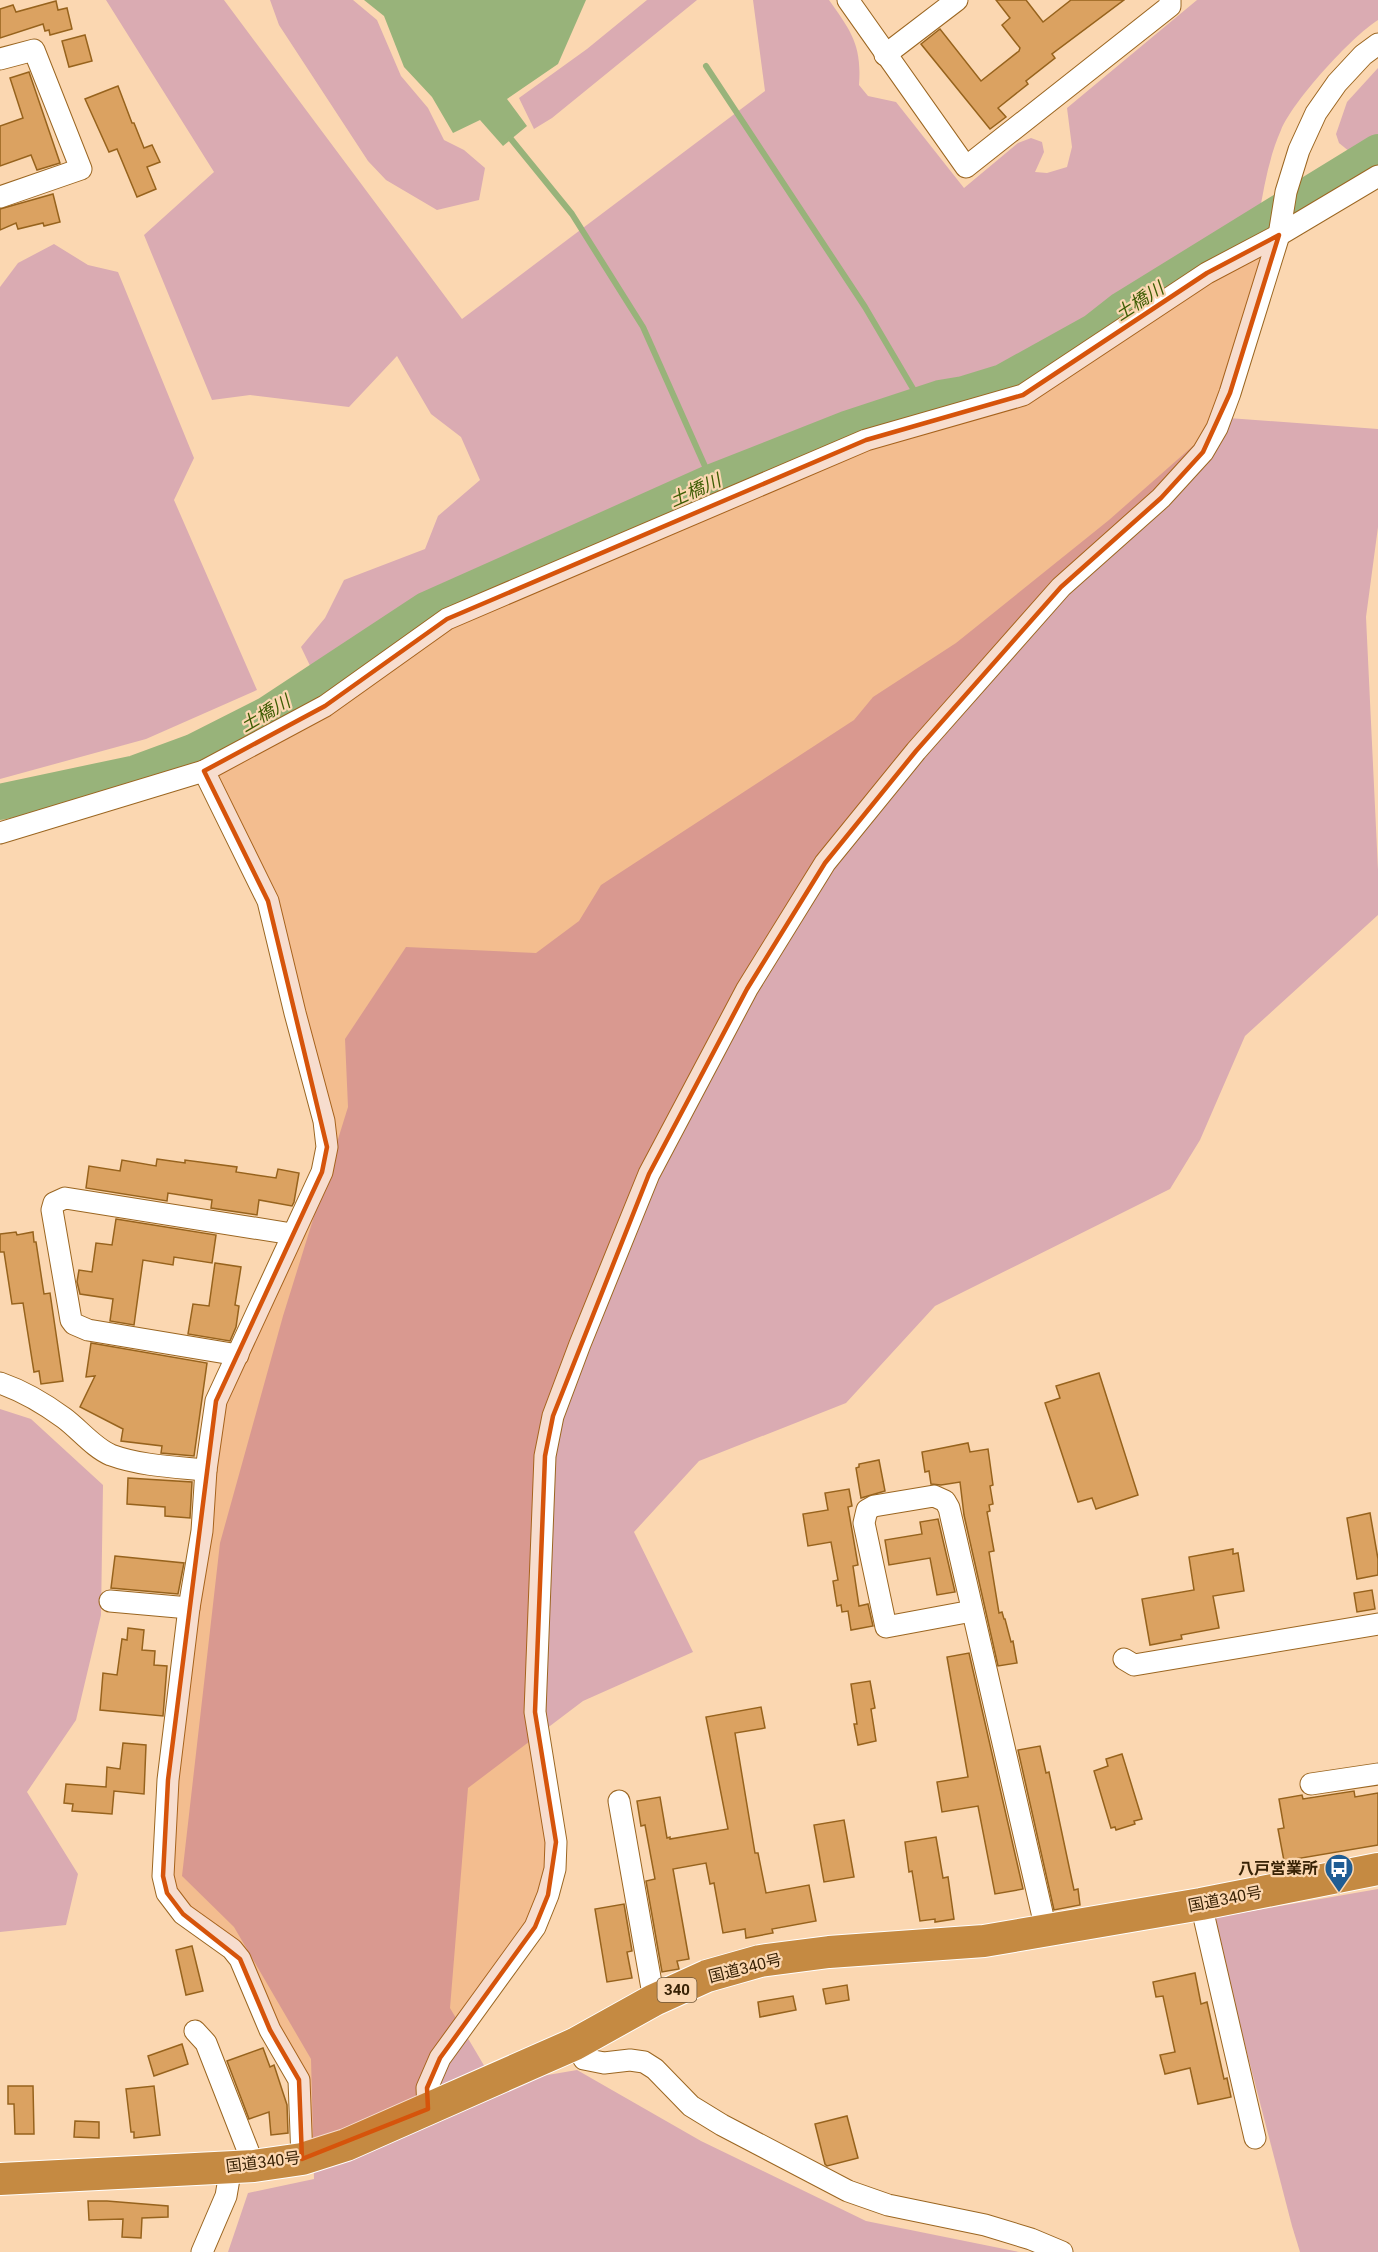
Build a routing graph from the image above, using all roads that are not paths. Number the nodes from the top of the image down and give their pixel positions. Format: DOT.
graph roads {
  1 [pos="848,0"];
  2 [pos="957,0"];
  3 [pos="1170,0"];
  4 [pos="1378,44"];
  5 [pos="885,55"];
  6 [pos="0,59"];
  7 [pos="1378,176"];
  8 [pos="0,197"];
  9 [pos="1279,235"];
  10 [pos="204,771"];
  11 [pos="0,833"];
  12 [pos="292,1234"];
  13 [pos="238,1355"];
  14 [pos="0,1383"];
  15 [pos="206,1470"];
  16 [pos="110,1601"];
  17 [pos="189,1608"];
  18 [pos="972,1611"];
  19 [pos="1378,1624"];
  20 [pos="1124,1659"];
  21 [pos="1378,1774"];
  22 [pos="1311,1784"];
  23 [pos="619,1801"];
  24 [pos="1378,1869"];
  25 [pos="1201,1904"];
  26 [pos="1046,1930"];
  27 [pos="654,2000"];
  28 [pos="195,2031"];
  29 [pos="575,2044"];
  30 [pos="428,2109"];
  31 [pos="1255,2138"];
  32 [pos="302,2159"];
  33 [pos="242,2166"];
  34 [pos="0,2179"];
  35 [pos="202,2252"];
  36 [pos="1062,2252"];
  1 -- 5 [label="street"];
  2 -- 5 [label="street"];
  3 -- 5 [label="street"];
  4 -- 9 [label="street"];
  6 -- 8 [label="street"];
  7 -- 9 [label="street"];
  9 -- 10 [label="street"];
  9 -- 30 [label="street"];
  10 -- 11 [label="street"];
  10 -- 12 [label="street"];
  12 -- 13 [label="street"];
  12 -- 13 [label="street"];
  13 -- 15 [label="street"];
  14 -- 15 [label="street"];
  15 -- 17 [label="street"];
  16 -- 17 [label="street"];
  17 -- 32 [label="street"];
  18 -- 18 [label="street"];
  18 -- 26 [label="street"];
  19 -- 20 [label="street"];
  21 -- 22 [label="street"];
  23 -- 27 [label="street"];
  24 -- 25 [label="highway, 国道340号 / 340"];
  25 -- 26 [label="highway, 国道340号 / 340"];
  25 -- 31 [label="street"];
  26 -- 27 [label="highway, 国道340号 / 340"];
  27 -- 29 [label="highway, 国道340号 / 340"];
  28 -- 33 [label="street"];
  29 -- 30 [label="highway, 国道340号 / 340"];
  29 -- 36 [label="street"];
  30 -- 32 [label="highway, 国道340号 / 340"];
  32 -- 33 [label="highway, 国道340号 / 340"];
  33 -- 34 [label="highway, 国道340号 / 340"];
  33 -- 35 [label="street"];
}
